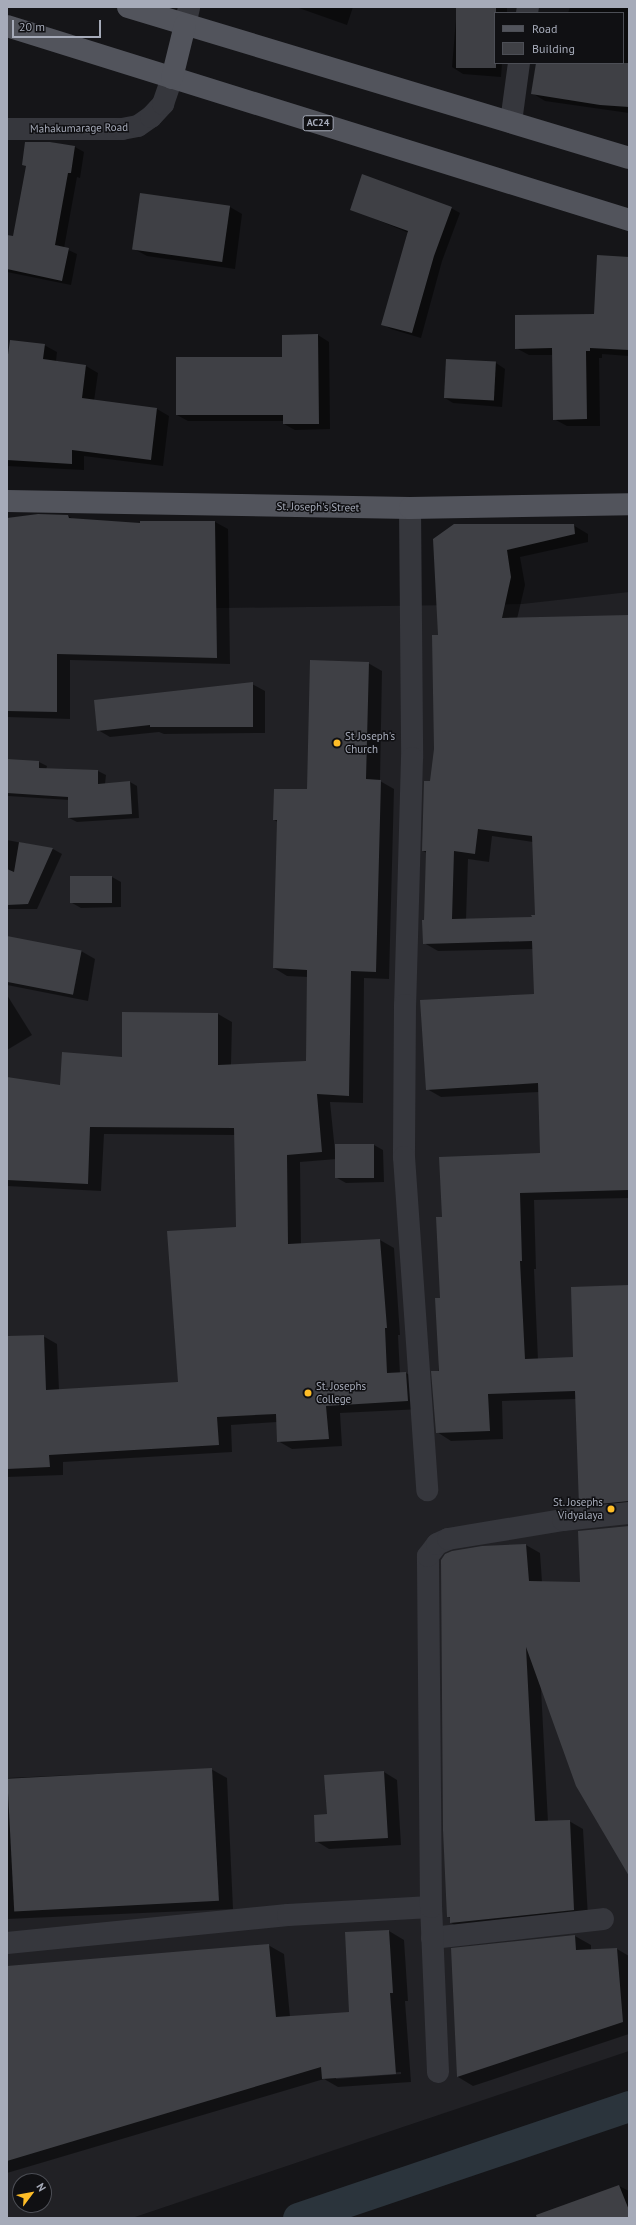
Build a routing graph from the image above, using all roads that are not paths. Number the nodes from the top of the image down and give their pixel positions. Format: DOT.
graph roads {
  1 [pos="128,7"];
  2 [pos="187,16"];
  3 [pos="7,26"];
  4 [pos="520,64"];
  5 [pos="172,78"];
  6 [pos="511,122"];
  7 [pos="7,129"];
  8 [pos="629,158"];
  9 [pos="629,220"];
  10 [pos="7,502"];
  11 [pos="629,504"];
  12 [pos="410,508"];
  13 [pos="427,1490"];
  14 [pos="629,1513"];
  15 [pos="431,1907"];
  16 [pos="603,1919"];
  17 [pos="432,1938"];
  18 [pos="7,1942"];
  19 [pos="438,2072"];
  1 -- 2 [label="main road"];
  2 -- 5 [label="main road"];
  2 -- 6 [label="main road"];
  3 -- 5 [label="main road, AC24"];
  4 -- 6 [label="street"];
  5 -- 7 [label="street, Mahakumarage Road"];
  5 -- 9 [label="main road, AC24"];
  6 -- 8 [label="main road"];
  10 -- 12 [label="main road, St. Joseph's Street"];
  11 -- 12 [label="main road, St. Joseph's Street"];
  12 -- 13 [label="street"];
  14 -- 15 [label="street"];
  15 -- 17 [label="street"];
  15 -- 18 [label="street"];
  16 -- 17 [label="street"];
  17 -- 19 [label="street"];
}
